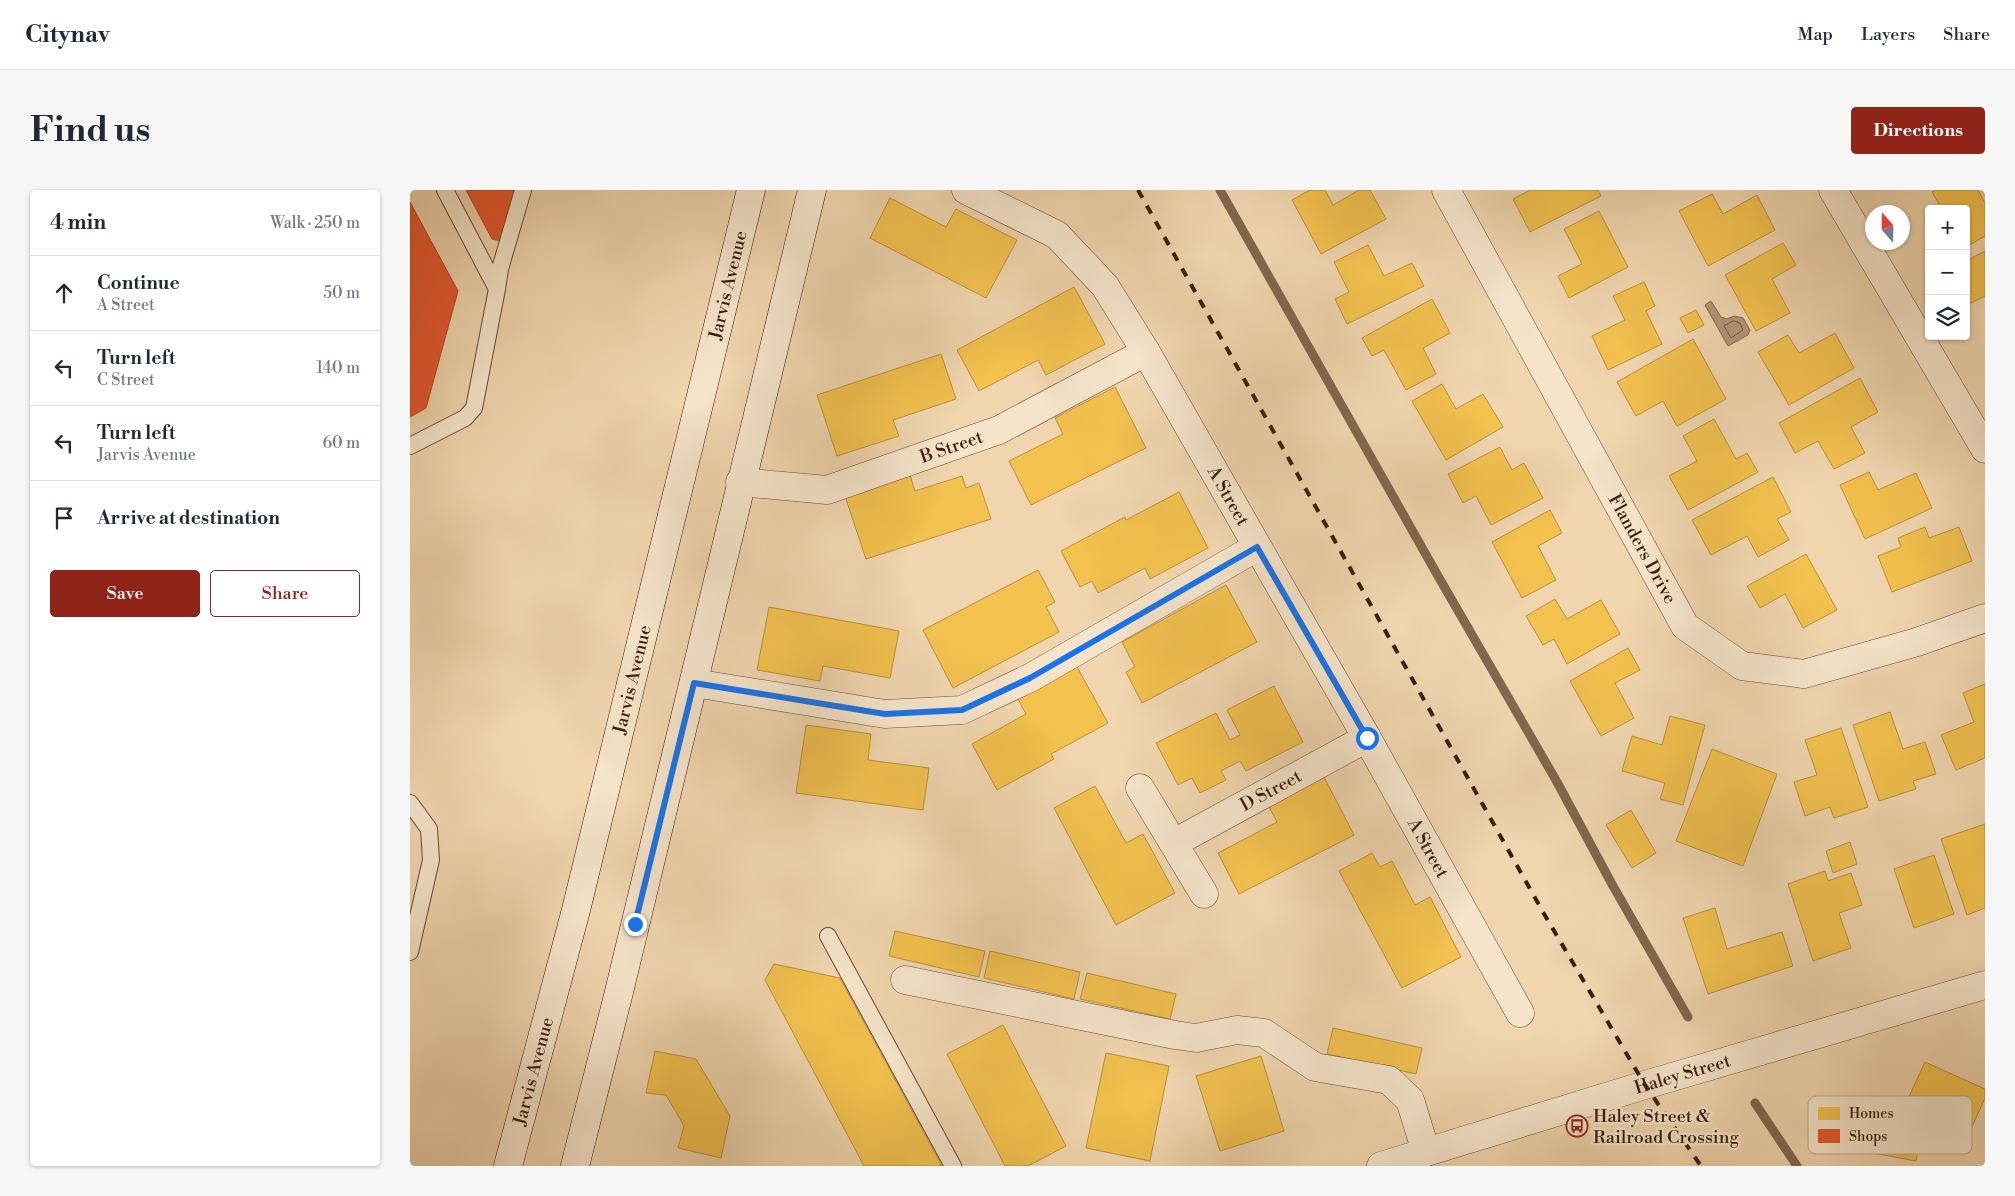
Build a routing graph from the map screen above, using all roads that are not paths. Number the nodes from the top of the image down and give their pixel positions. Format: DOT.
graph roads {
  1 [pos="445,190"];
  2 [pos="523,190"];
  3 [pos="750,190"];
  4 [pos="812,190"];
  5 [pos="966,190"];
  6 [pos="1446,190"];
  7 [pos="1833,190"];
  8 [pos="497,289"];
  9 [pos="1146,352"];
  10 [pos="410,446"];
  11 [pos="1985,449"];
  12 [pos="740,482"];
  13 [pos="1257,547"];
  14 [pos="1985,618"];
  15 [pos="694,683"];
  16 [pos="1367,738"];
  17 [pos="1140,788"];
  18 [pos="410,803"];
  19 [pos="1174,843"];
  20 [pos="1204,894"];
  21 [pos="828,936"];
  22 [pos="410,952"];
  23 [pos="905,980"];
  24 [pos="1985,985"];
  25 [pos="1520,1013"];
  26 [pos="1426,1152"];
  27 [pos="508,1166"];
  28 [pos="575,1166"];
  29 [pos="953,1166"];
  30 [pos="1381,1166"];
  1 -- 8 [label="lane"];
  2 -- 8 [label="lane"];
  3 -- 27 [label="street, Jarvis Avenue"];
  4 -- 12 [label="street"];
  5 -- 9 [label="street, A Street"];
  6 -- 14 [label="street, Flanders Drive"];
  7 -- 11 [label="street"];
  8 -- 10 [label="lane"];
  9 -- 12 [label="street, B Street"];
  9 -- 13 [label="street, A Street"];
  12 -- 15 [label="street"];
  13 -- 15 [label="street"];
  13 -- 16 [label="street, A Street"];
  15 -- 28 [label="street"];
  16 -- 19 [label="street, D Street"];
  16 -- 25 [label="street, A Street"];
  17 -- 19 [label="street"];
  18 -- 22 [label="lane"];
  19 -- 20 [label="street"];
  21 -- 29 [label="lane"];
  23 -- 26 [label="street"];
  24 -- 26 [label="street, Haley Street"];
  26 -- 30 [label="street, Haley Street"];
}
